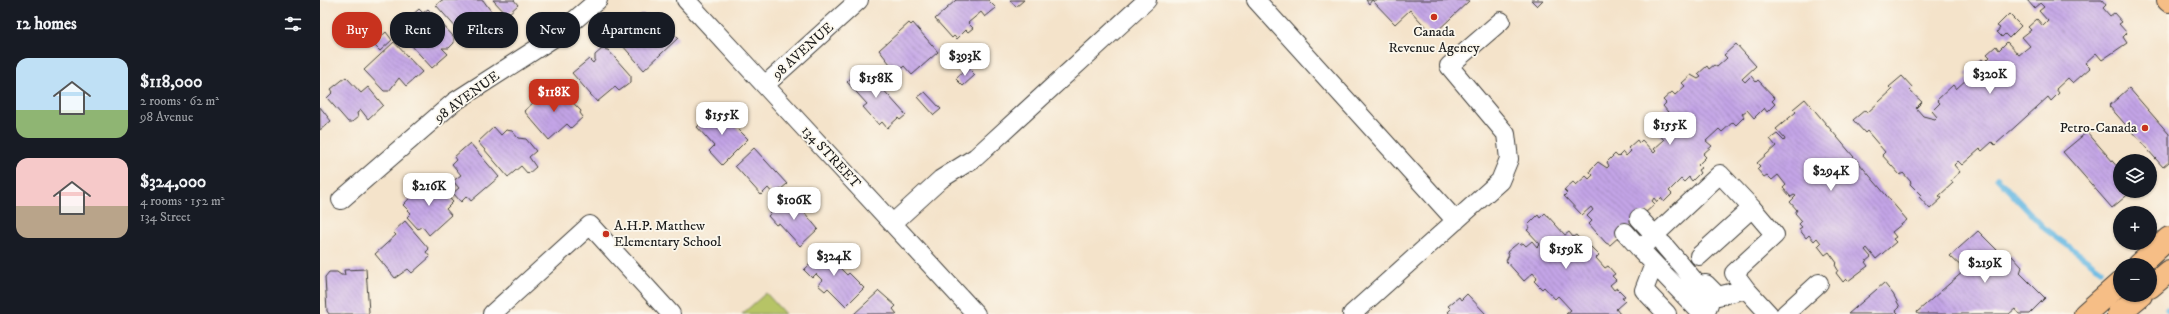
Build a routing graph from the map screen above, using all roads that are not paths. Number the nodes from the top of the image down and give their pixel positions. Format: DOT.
graph roads {
  1 [pos="598,0"];
  2 [pos="686,0"];
  3 [pos="859,0"];
  4 [pos="1147,0"];
  5 [pos="1256,0"];
  6 [pos="1501,21"];
  7 [pos="765,86"];
  8 [pos="341,200"];
  9 [pos="1752,208"];
  10 [pos="1456,220"];
  11 [pos="893,224"];
  12 [pos="1625,232"];
  13 [pos="2169,238"];
  14 [pos="1663,244"];
  15 [pos="1640,249"];
  16 [pos="1699,256"];
  17 [pos="2147,258"];
  18 [pos="1654,264"];
  19 [pos="2169,270"];
  20 [pos="2157,281"];
  21 [pos="1819,283"];
  22 [pos="1698,285"];
  23 [pos="1746,289"];
  24 [pos="2113,289"];
  25 [pos="2133,302"];
  26 [pos="492,314"];
  27 [pos="672,314"];
  28 [pos="976,314"];
  29 [pos="1352,314"];
  30 [pos="1667,314"];
  31 [pos="1702,314"];
  32 [pos="1705,314"];
  33 [pos="1769,314"];
  34 [pos="1784,314"];
  35 [pos="2085,314"];
  36 [pos="2118,314"];
  1 -- 8 [label="street, 98 AVENUE"];
  2 -- 7 [label="street, 134 STREET"];
  3 -- 7 [label="street, 98 AVENUE"];
  4 -- 11 [label="street"];
  5 -- 10 [label="street"];
  6 -- 10 [label="street"];
  7 -- 11 [label="street, 134 STREET"];
  9 -- 15 [label="street"];
  9 -- 16 [label="street"];
  9 -- 23 [label="street"];
  10 -- 29 [label="street"];
  11 -- 28 [label="street, 134 STREET"];
  12 -- 15 [label="street"];
  13 -- 17 [label="main road"];
  14 -- 22 [label="street"];
  15 -- 18 [label="street"];
  18 -- 30 [label="street"];
  18 -- 31 [label="street"];
  19 -- 20 [label="main road"];
  21 -- 34 [label="street"];
  22 -- 23 [label="street"];
  22 -- 32 [label="street"];
  23 -- 33 [label="street"];
  24 -- 35 [label="main road"];
  25 -- 36 [label="main road"];
  26 -- 27 [label="street"];
}
